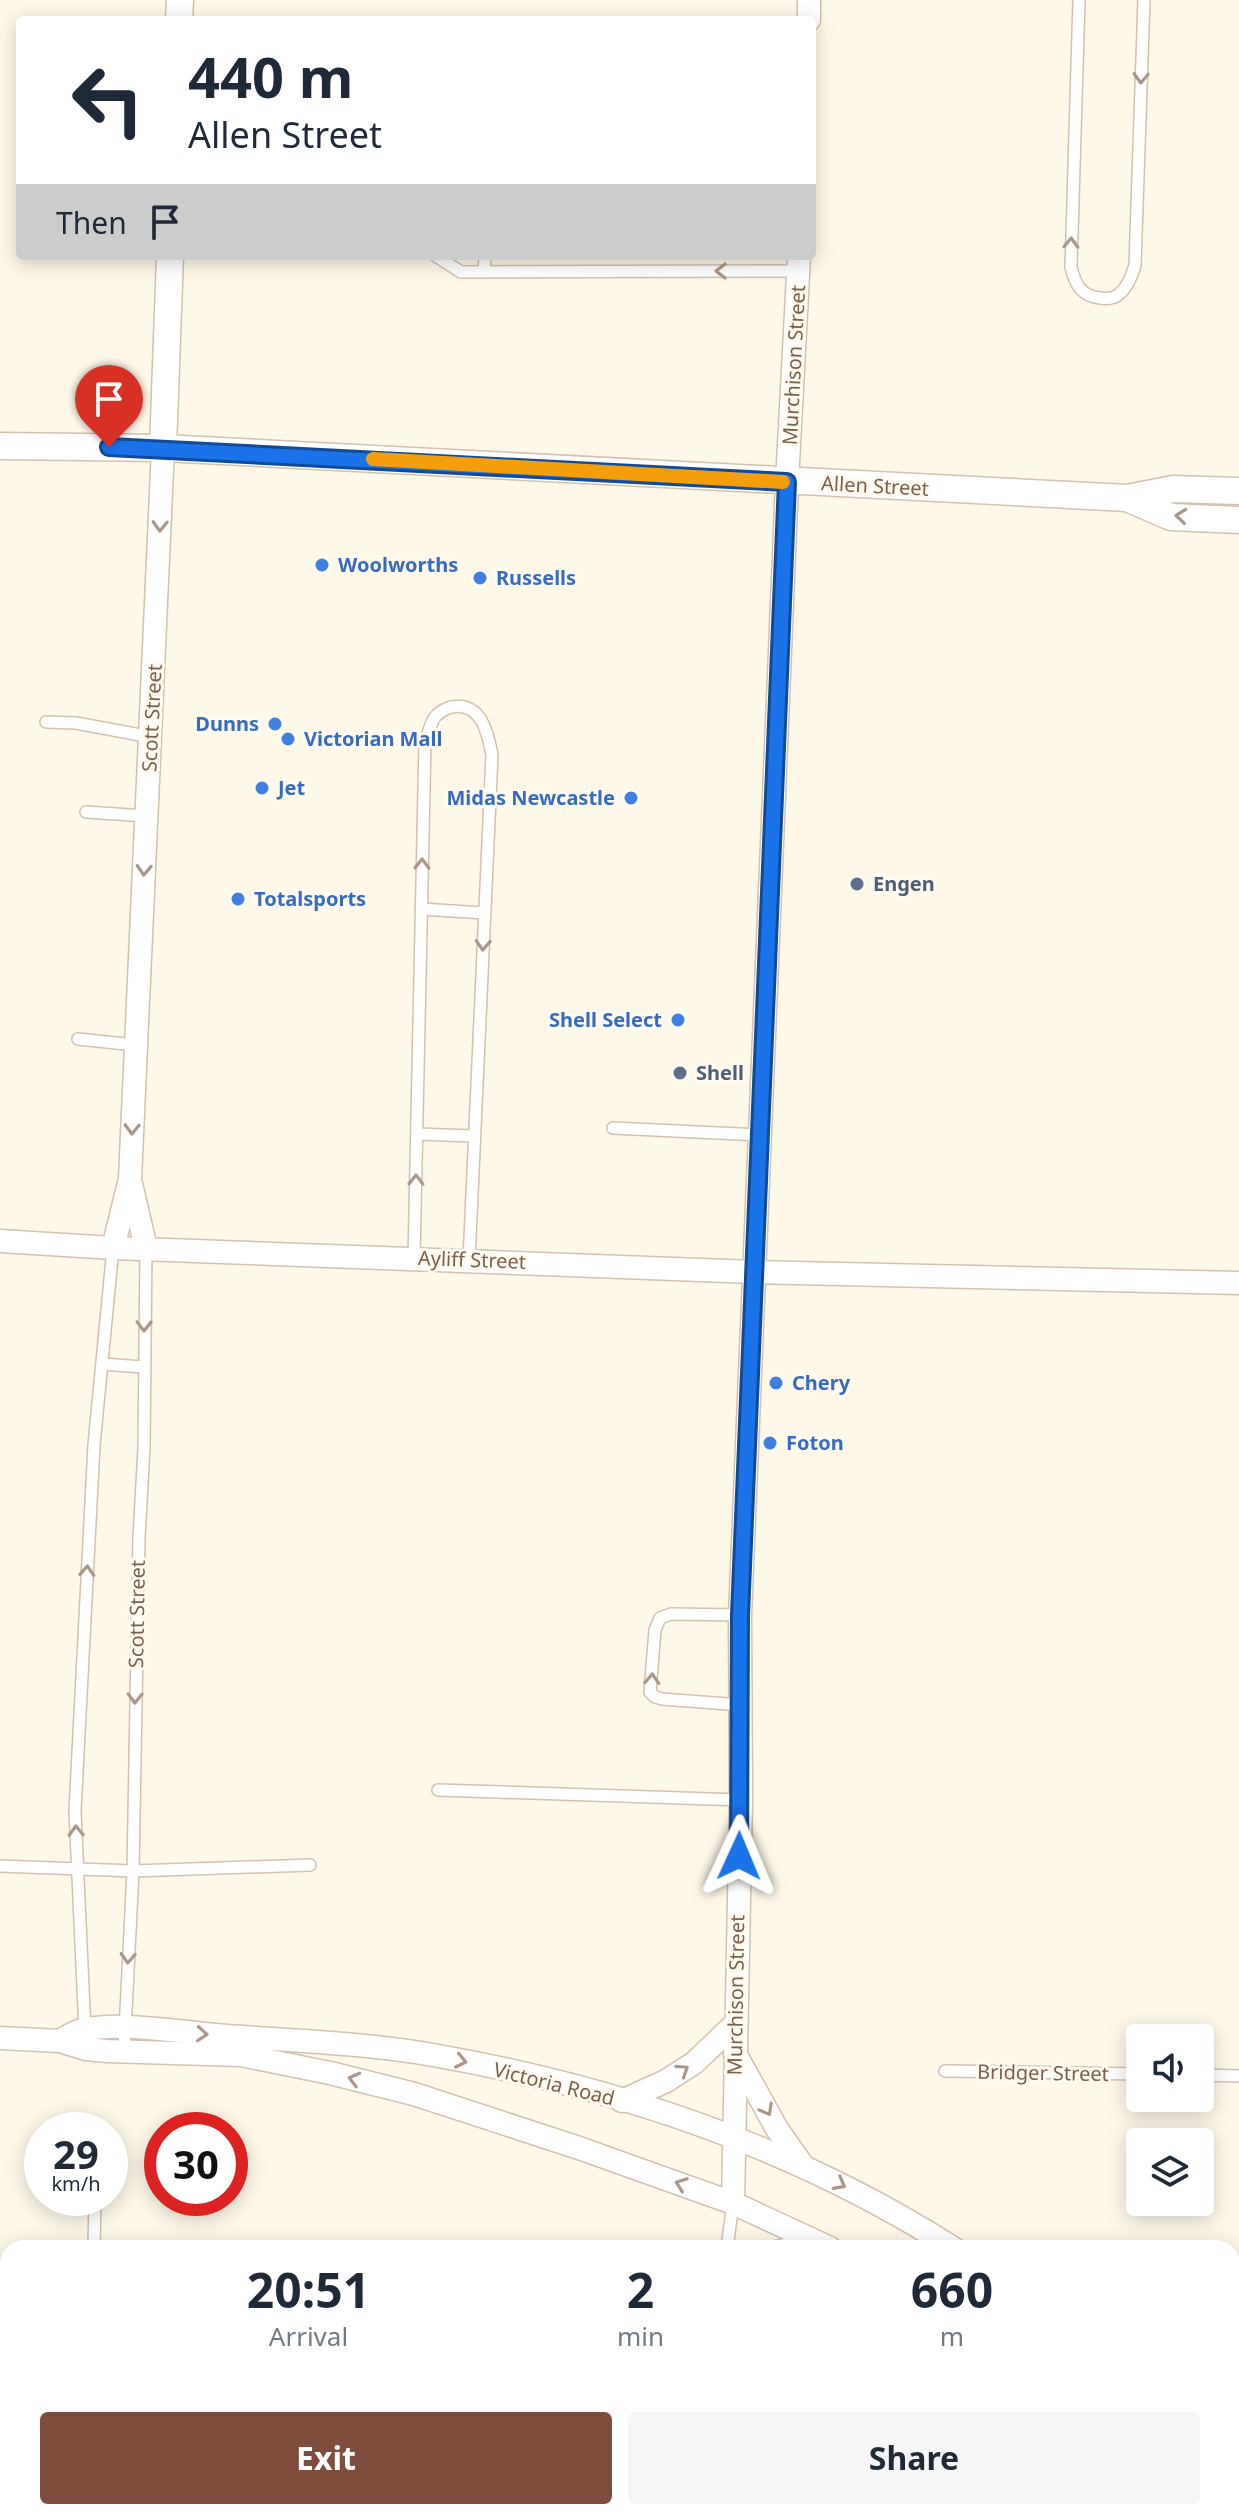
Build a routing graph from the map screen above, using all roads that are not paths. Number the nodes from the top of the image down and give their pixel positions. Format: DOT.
graph roads {
  1 [pos="1079,0"];
  2 [pos="1144,0"];
  3 [pos="170,260"];
  4 [pos="442,260"];
  5 [pos="485,260"];
  6 [pos="799,264"];
  7 [pos="484,272"];
  8 [pos="0,446"];
  9 [pos="163,448"];
  10 [pos="787,482"];
  11 [pos="1239,491"];
  12 [pos="1127,498"];
  13 [pos="1239,520"];
  14 [pos="46,722"];
  15 [pos="151,737"];
  16 [pos="86,812"];
  17 [pos="146,816"];
  18 [pos="421,909"];
  19 [pos="484,913"];
  20 [pos="78,1039"];
  21 [pos="135,1045"];
  22 [pos="613,1128"];
  23 [pos="417,1134"];
  24 [pos="760,1135"];
  25 [pos="474,1136"];
  26 [pos="130,1179"];
  27 [pos="0,1241"];
  28 [pos="113,1248"];
  29 [pos="146,1248"];
  30 [pos="414,1258"];
  31 [pos="469,1260"];
  32 [pos="754,1272"];
  33 [pos="1239,1283"];
  34 [pos="102,1364"];
  35 [pos="143,1367"];
  36 [pos="740,1615"];
  37 [pos="741,1705"];
  38 [pos="438,1790"];
  39 [pos="741,1800"];
  40 [pos="310,1865"];
  41 [pos="0,1866"];
  42 [pos="77,1868"];
  43 [pos="133,1871"];
  44 [pos="735,2024"];
  45 [pos="0,2038"];
  46 [pos="85,2039"];
  47 [pos="124,2040"];
  48 [pos="734,2052"];
  49 [pos="945,2071"];
  50 [pos="1126,2074"];
  51 [pos="1214,2075"];
  52 [pos="1239,2076"];
  53 [pos="622,2101"];
  54 [pos="733,2136"];
  55 [pos="803,2166"];
  56 [pos="733,2203"];
  57 [pos="95,2216"];
  58 [pos="809,2238"];
  59 [pos="94,2240"];
  60 [pos="728,2240"];
  61 [pos="801,2240"];
  62 [pos="813,2240"];
  63 [pos="941,2240"];
  2 -- 1 [label="lane, one-way"];
  3 -- 9 [label="street, Scott Street"];
  4 -- 7 [label="lane"];
  5 -- 7 [label="lane"];
  6 -- 7 [label="lane, one-way"];
  6 -- 10 [label="street, Murchison Street"];
  8 -- 9 [label="street, Allen Street"];
  9 -- 10 [label="street, Allen Street"];
  9 -- 15 [label="street, Scott Street, one-way"];
  10 -- 12 [label="street, Allen Street"];
  10 -- 24 [label="street, Murchison Street"];
  11 -- 12 [label="street, Allen Street"];
  13 -- 12 [label="street, Allen Street, one-way"];
  14 -- 15 [label="lane"];
  15 -- 17 [label="street, Scott Street"];
  16 -- 17 [label="lane"];
  17 -- 21 [label="street, Scott Street, one-way"];
  18 -- 19 [label="lane"];
  18 -- 19 [label="lane, one-way"];
  18 -- 23 [label="lane"];
  19 -- 25 [label="lane, one-way"];
  20 -- 21 [label="lane"];
  21 -- 26 [label="street, Scott Street, one-way"];
  22 -- 24 [label="lane"];
  23 -- 25 [label="lane"];
  30 -- 23 [label="lane, one-way"];
  24 -- 32 [label="street, Murchison Street"];
  25 -- 31 [label="lane"];
  26 -- 28 [label="street, Scott Street"];
  26 -- 29 [label="street, Scott Street"];
  27 -- 28 [label="street, Ayliff Street"];
  28 -- 29 [label="street, Ayliff Street"];
  28 -- 34 [label="lane, Scott Street"];
  29 -- 30 [label="street, Ayliff Street"];
  29 -- 35 [label="lane, Scott Street, one-way"];
  30 -- 31 [label="street, Ayliff Street"];
  31 -- 32 [label="street, Ayliff Street"];
  32 -- 33 [label="street, Ayliff Street"];
  32 -- 36 [label="street, Murchison Street"];
  34 -- 35 [label="lane"];
  42 -- 34 [label="lane, Scott Street, one-way"];
  35 -- 43 [label="lane, Scott Street, one-way"];
  36 -- 37 [label="street, Murchison Street"];
  37 -- 36 [label="lane, one-way"];
  37 -- 39 [label="street, Murchison Street"];
  38 -- 39 [label="lane"];
  39 -- 44 [label="street, Murchison Street"];
  40 -- 43 [label="lane"];
  41 -- 42 [label="lane"];
  42 -- 43 [label="lane"];
  42 -- 46 [label="lane, Scott Street"];
  43 -- 47 [label="lane, Scott Street, one-way"];
  44 -- 48 [label="street, Murchison Street"];
  53 -- 44 [label="street, one-way"];
  45 -- 46 [label="street"];
  46 -- 47 [label="street"];
  47 -- 53 [label="street, Victoria Road, one-way"];
  56 -- 47 [label="street, one-way"];
  48 -- 54 [label="street, Murchison Street"];
  48 -- 55 [label="street, one-way"];
  49 -- 50 [label="lane, Bridger Street"];
  51 -- 52 [label="lane"];
  53 -- 54 [label="street, Victoria Road"];
  54 -- 55 [label="street, Victoria Road"];
  54 -- 56 [label="street, Murchison Street"];
  55 -- 63 [label="street, Victoria Road, one-way"];
  56 -- 58 [label="street"];
  56 -- 60 [label="lane, Murchison Street"];
  57 -- 59 [label="lane"];
  58 -- 61 [label="lane"];
  58 -- 62 [label="street"];
}
